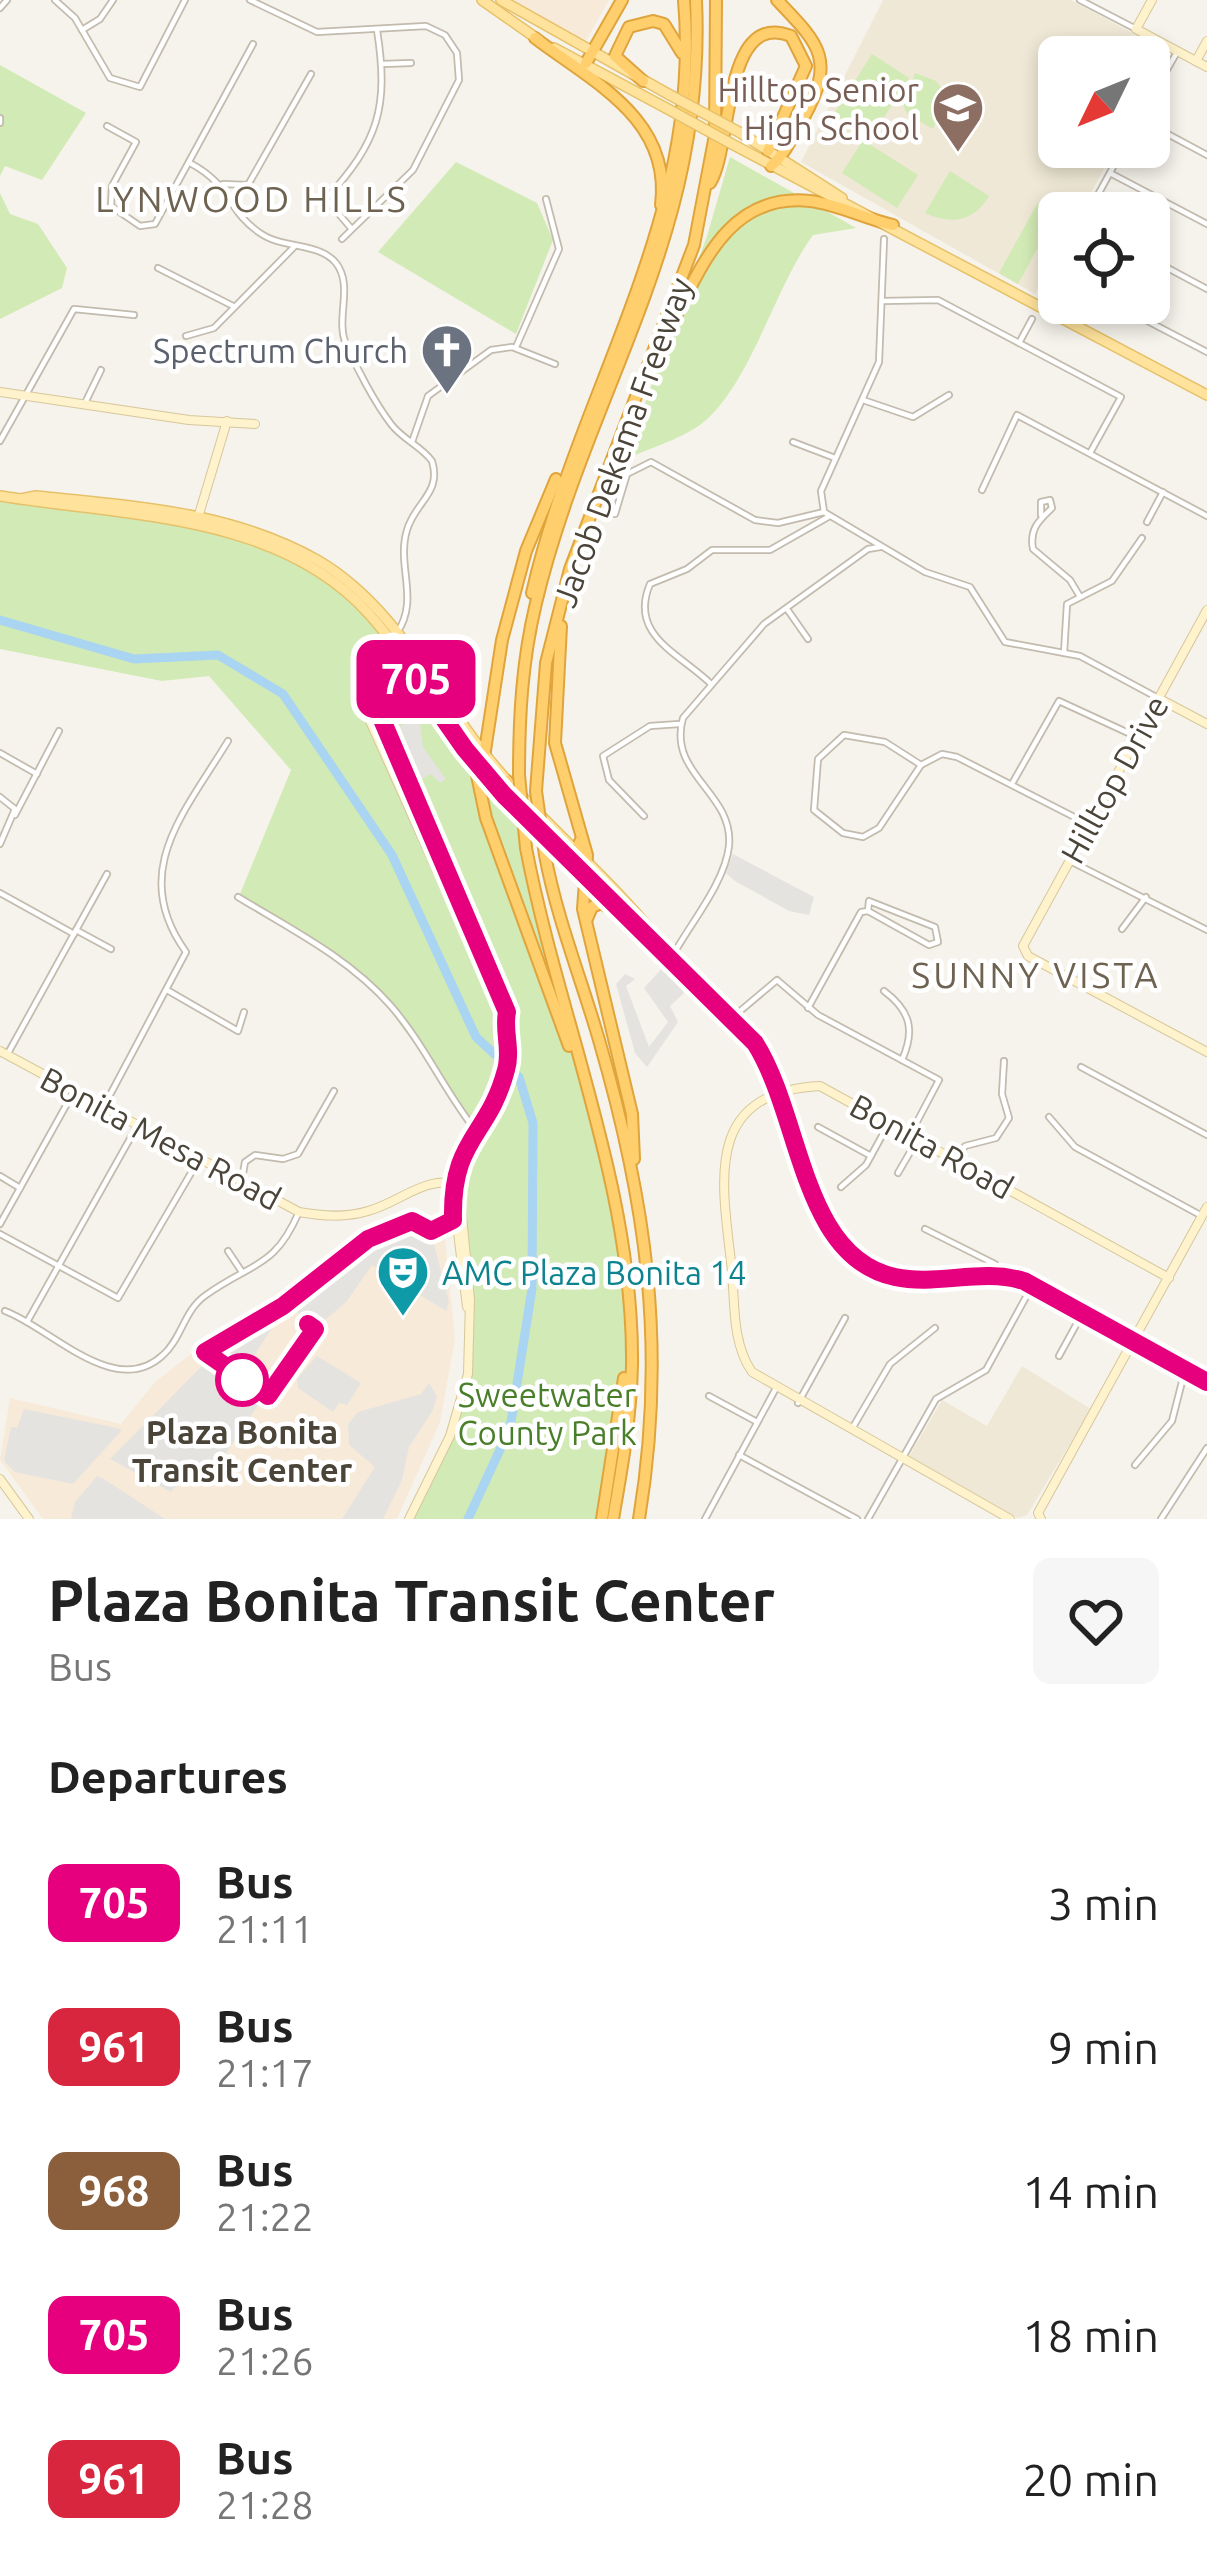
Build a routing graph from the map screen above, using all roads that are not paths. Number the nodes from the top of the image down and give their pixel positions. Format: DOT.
graph roads {
  1 [pos="7,0"];
  2 [pos="55,0"];
  3 [pos="113,0"];
  4 [pos="185,0"];
  5 [pos="250,0"];
  6 [pos="482,0"];
  7 [pos="501,0"];
  8 [pos="622,0"];
  9 [pos="684,0"];
  10 [pos="696,0"];
  11 [pos="716,0"];
  12 [pos="777,0"];
  13 [pos="1080,0"];
  14 [pos="1151,0"];
  15 [pos="0,8"];
  16 [pos="376,29"];
  17 [pos="1136,29"];
  18 [pos="82,31"];
  19 [pos="535,38"];
  20 [pos="1207,41"];
  21 [pos="253,44"];
  22 [pos="1178,51"];
  23 [pos="588,58"];
  24 [pos="1196,61"];
  25 [pos="411,63"];
  26 [pos="382,64"];
  27 [pos="1170,65"];
  28 [pos="1207,67"];
  29 [pos="311,74"];
  30 [pos="643,80"];
  31 [pos="684,98"];
  32 [pos="107,126"];
  33 [pos="1170,135"];
  34 [pos="768,151"];
  35 [pos="1207,155"];
  36 [pos="776,162"];
  37 [pos="190,163"];
  38 [pos="1113,168"];
  39 [pos="1110,173"];
  40 [pos="223,184"];
  41 [pos="706,190"];
  42 [pos="1100,192"];
  43 [pos="546,199"];
  44 [pos="1207,224"];
  45 [pos="892,225"];
  46 [pos="350,227"];
  47 [pos="884,238"];
  48 [pos="342,239"];
  49 [pos="294,247"];
  50 [pos="648,266"];
  51 [pos="158,268"];
  52 [pos="1170,269"];
  53 [pos="1207,289"];
  54 [pos="884,301"];
  55 [pos="233,307"];
  56 [pos="134,316"];
  57 [pos="1032,319"];
  58 [pos="1153,324"];
  59 [pos="186,336"];
  60 [pos="1019,344"];
  61 [pos="516,347"];
  62 [pos="1207,352"];
  63 [pos="555,364"];
  64 [pos="649,366"];
  65 [pos="101,370"];
  66 [pos="0,392"];
  67 [pos="26,395"];
  68 [pos="950,395"];
  69 [pos="1207,395"];
  70 [pos="862,400"];
  71 [pos="85,403"];
  72 [pos="227,420"];
  73 [pos="255,424"];
  74 [pos="580,434"];
  75 [pos="0,441"];
  76 [pos="412,442"];
  77 [pos="793,442"];
  78 [pos="1090,453"];
  79 [pos="835,458"];
  80 [pos="982,490"];
  81 [pos="1163,492"];
  82 [pos="0,496"];
  83 [pos="615,514"];
  84 [pos="826,514"];
  85 [pos="1041,515"];
  86 [pos="1207,516"];
  87 [pos="198,519"];
  88 [pos="1147,522"];
  89 [pos="1142,538"];
  90 [pos="881,547"];
  91 [pos="570,569"];
  92 [pos="1078,595"];
  93 [pos="786,608"];
  94 [pos="1207,610"];
  95 [pos="392,639"];
  96 [pos="808,639"];
  97 [pos="1064,652"];
  98 [pos="521,679"];
  99 [pos="711,684"];
  100 [pos="1158,698"];
  101 [pos="680,724"];
  102 [pos="1207,724"];
  103 [pos="59,731"];
  104 [pos="1136,737"];
  105 [pos="228,741"];
  106 [pos="0,752"];
  107 [pos="482,765"];
  108 [pos="921,765"];
  109 [pos="37,774"];
  110 [pos="507,781"];
  111 [pos="1012,784"];
  112 [pos="480,790"];
  113 [pos="1,797"];
  114 [pos="15,815"];
  115 [pos="644,815"];
  116 [pos="1088,824"];
  117 [pos="582,835"];
  118 [pos="0,844"];
  119 [pos="576,850"];
  120 [pos="561,851"];
  121 [pos="1070,861"];
  122 [pos="587,862"];
  123 [pos="107,874"];
  124 [pos="586,878"];
  125 [pos="0,893"];
  126 [pos="238,897"];
  127 [pos="1146,897"];
  128 [pos="868,911"];
  129 [pos="625,916"];
  130 [pos="585,925"];
  131 [pos="1122,929"];
  132 [pos="1207,930"];
  133 [pos="75,932"];
  134 [pos="111,949"];
  135 [pos="672,957"];
  136 [pos="166,990"];
  137 [pos="884,992"];
  138 [pos="808,1008"];
  139 [pos="244,1012"];
  140 [pos="733,1018"];
  141 [pos="1207,1052"];
  142 [pos="4,1053"];
  143 [pos="902,1060"];
  144 [pos="1004,1061"];
  145 [pos="1081,1067"];
  146 [pos="334,1090"];
  147 [pos="73,1092"];
  148 [pos="783,1094"];
  149 [pos="589,1100"];
  150 [pos="103,1108"];
  151 [pos="1048,1117"];
  152 [pos="889,1123"];
  153 [pos="136,1127"];
  154 [pos="818,1127"];
  155 [pos="476,1131"];
  156 [pos="1207,1135"];
  157 [pos="914,1136"];
  158 [pos="871,1156"];
  159 [pos="957,1160"];
  160 [pos="199,1161"];
  161 [pos="632,1168"];
  162 [pos="898,1174"];
  163 [pos="0,1176"];
  164 [pos="457,1183"];
  165 [pos="242,1184"];
  166 [pos="842,1187"];
  167 [pos="20,1188"];
  168 [pos="1205,1211"];
  169 [pos="298,1212"];
  170 [pos="0,1224"];
  171 [pos="925,1228"];
  172 [pos="2,1237"];
  173 [pos="228,1251"];
  174 [pos="57,1267"];
  175 [pos="242,1272"];
  176 [pos="998,1276"];
  177 [pos="1168,1278"];
  178 [pos="1032,1286"];
  179 [pos="5,1311"];
  180 [pos="1082,1314"];
  181 [pos="630,1316"];
  182 [pos="844,1318"];
  183 [pos="27,1322"];
  184 [pos="935,1328"];
  185 [pos="1133,1341"];
  186 [pos="1059,1356"];
  187 [pos="1185,1370"];
  188 [pos="1207,1382"];
  189 [pos="775,1390"];
  190 [pos="709,1396"];
  191 [pos="798,1402"];
  192 [pos="757,1422"];
  193 [pos="850,1432"];
  194 [pos="1207,1448"];
  195 [pos="739,1455"];
  196 [pos="902,1460"];
  197 [pos="1135,1466"];
  198 [pos="0,1479"];
  199 [pos="836,1508"];
  200 [pos="1037,1517"];
  201 [pos="707,1518"];
  202 [pos="29,1519"];
  203 [pos="409,1519"];
  204 [pos="602,1519"];
  205 [pos="613,1519"];
  206 [pos="639,1519"];
  207 [pos="830,1519"];
  208 [pos="857,1519"];
  209 [pos="868,1519"];
  210 [pos="1010,1519"];
  211 [pos="1161,1519"];
  1 -- 15 [label="street"];
  2 -- 18 [label="street"];
  3 -- 18 [label="street"];
  4 -- 18 [label="street"];
  5 -- 16 [label="street"];
  6 -- 19 [label="main road"];
  7 -- 23 [label="main road"];
  8 -- 23 [label="highway"];
  9 -- 31 [label="highway"];
  10 -- 98 [label="highway, Jacob Dekema Freeway"];
  11 -- 41 [label="highway, Jacob Dekema Freeway"];
  12 -- 36 [label="highway"];
  13 -- 17 [label="street"];
  14 -- 17 [label="street"];
  16 -- 26 [label="street"];
  16 -- 46 [label="street"];
  17 -- 22 [label="street"];
  19 -- 23 [label="main road"];
  19 -- 50 [label="highway"];
  20 -- 24 [label="street"];
  21 -- 37 [label="street"];
  22 -- 24 [label="street"];
  22 -- 27 [label="street"];
  23 -- 30 [label="main road"];
  23 -- 36 [label="main road, bridge"];
  24 -- 28 [label="street"];
  25 -- 26 [label="street"];
  26 -- 46 [label="street"];
  29 -- 40 [label="street"];
  30 -- 31 [label="highway"];
  30 -- 34 [label="main road, bridge"];
  31 -- 50 [label="highway"];
  32 -- 37 [label="street"];
  33 -- 35 [label="street"];
  34 -- 36 [label="main road"];
  34 -- 41 [label="highway"];
  36 -- 45 [label="main road"];
  37 -- 40 [label="street"];
  38 -- 39 [label="street"];
  39 -- 42 [label="street"];
  39 -- 44 [label="street"];
  40 -- 49 [label="street"];
  41 -- 64 [label="highway, Jacob Dekema Freeway"];
  43 -- 61 [label="street"];
  45 -- 64 [label="highway"];
  45 -- 69 [label="main road"];
  46 -- 48 [label="street"];
  47 -- 54 [label="street"];
  49 -- 55 [label="street"];
  49 -- 76 [label="street"];
  50 -- 74 [label="highway"];
  51 -- 55 [label="street"];
  52 -- 53 [label="street"];
  54 -- 60 [label="street"];
  54 -- 70 [label="street"];
  55 -- 59 [label="street"];
  56 -- 67 [label="street"];
  57 -- 60 [label="street"];
  58 -- 62 [label="street"];
  60 -- 78 [label="street"];
  61 -- 63 [label="street"];
  61 -- 76 [label="street"];
  64 -- 91 [label="highway, Jacob Dekema Freeway"];
  65 -- 71 [label="street"];
  66 -- 67 [label="street"];
  67 -- 71 [label="street"];
  67 -- 75 [label="street"];
  68 -- 70 [label="street"];
  70 -- 79 [label="street"];
  71 -- 72 [label="street"];
  72 -- 73 [label="street"];
  72 -- 87 [label="street"];
  74 -- 98 [label="highway"];
  74 -- 107 [label="highway"];
  76 -- 95 [label="street"];
  77 -- 79 [label="street"];
  78 -- 80 [label="street"];
  78 -- 81 [label="street"];
  79 -- 84 [label="street"];
  81 -- 86 [label="street"];
  81 -- 88 [label="street"];
  82 -- 87 [label="main road"];
  83 -- 84 [label="street"];
  84 -- 90 [label="street"];
  84 -- 99 [label="street"];
  85 -- 92 [label="street"];
  87 -- 95 [label="main road"];
  89 -- 92 [label="street"];
  90 -- 93 [label="street"];
  90 -- 97 [label="street"];
  91 -- 117 [label="highway"];
  91 -- 161 [label="highway, Jacob Dekema Freeway, bridge"];
  92 -- 97 [label="street"];
  93 -- 96 [label="street"];
  93 -- 99 [label="street"];
  94 -- 100 [label="street, Hilltop Drive"];
  95 -- 107 [label="main road"];
  95 -- 155 [label="street"];
  97 -- 100 [label="street"];
  98 -- 149 [label="highway, Jacob Dekema Freeway, bridge"];
  99 -- 101 [label="street"];
  100 -- 102 [label="street"];
  100 -- 104 [label="street, Hilltop Drive"];
  101 -- 115 [label="street"];
  101 -- 135 [label="street"];
  103 -- 109 [label="street"];
  104 -- 111 [label="street"];
  104 -- 116 [label="street, Hilltop Drive"];
  105 -- 136 [label="street"];
  106 -- 109 [label="street"];
  107 -- 110 [label="highway"];
  107 -- 110 [label="main road"];
  107 -- 112 [label="highway"];
  107 -- 112 [label="highway"];
  107 -- 120 [label="main road"];
  108 -- 108 [label="street"];
  108 -- 111 [label="street"];
  109 -- 114 [label="street"];
  110 -- 119 [label="main road"];
  111 -- 116 [label="street"];
  112 -- 149 [label="highway"];
  113 -- 114 [label="street"];
  114 -- 118 [label="street"];
  116 -- 121 [label="street, Hilltop Drive"];
  117 -- 119 [label="highway"];
  117 -- 122 [label="highway"];
  119 -- 120 [label="highway"];
  119 -- 122 [label="main road"];
  120 -- 124 [label="main road"];
  121 -- 127 [label="street"];
  121 -- 141 [label="street, Hilltop Drive"];
  122 -- 124 [label="highway"];
  122 -- 135 [label="main road"];
  123 -- 133 [label="street"];
  124 -- 129 [label="main road"];
  124 -- 130 [label="highway"];
  125 -- 133 [label="street"];
  126 -- 155 [label="street"];
  127 -- 131 [label="street"];
  127 -- 132 [label="street"];
  128 -- 128 [label="street"];
  128 -- 138 [label="street"];
  129 -- 130 [label="highway"];
  129 -- 135 [label="main road"];
  130 -- 161 [label="highway"];
  133 -- 134 [label="street"];
  133 -- 142 [label="street"];
  135 -- 140 [label="main road"];
  136 -- 139 [label="street"];
  136 -- 150 [label="street"];
  137 -- 143 [label="street"];
  138 -- 140 [label="street"];
  138 -- 143 [label="street"];
  140 -- 148 [label="main road"];
  142 -- 147 [label="street, Bonita Mesa Road"];
  143 -- 157 [label="street"];
  144 -- 159 [label="street"];
  145 -- 156 [label="street"];
  146 -- 165 [label="street"];
  147 -- 150 [label="street, Bonita Mesa Road"];
  147 -- 167 [label="street"];
  148 -- 152 [label="street, Bonita Road"];
  148 -- 176 [label="main road"];
  148 -- 189 [label="street"];
  149 -- 181 [label="highway, Jacob Dekema Freeway"];
  150 -- 153 [label="street, Bonita Mesa Road"];
  151 -- 168 [label="street"];
  152 -- 157 [label="street, Bonita Road"];
  152 -- 158 [label="street"];
  153 -- 160 [label="street, Bonita Mesa Road"];
  153 -- 174 [label="street"];
  154 -- 158 [label="street"];
  155 -- 164 [label="street"];
  157 -- 159 [label="street, Bonita Road"];
  157 -- 162 [label="street"];
  158 -- 166 [label="street"];
  159 -- 177 [label="street, Bonita Road"];
  160 -- 165 [label="street, Bonita Mesa Road"];
  160 -- 174 [label="street"];
  161 -- 206 [label="highway, Jacob Dekema Freeway"];
  163 -- 167 [label="street"];
  164 -- 169 [label="street, Bonita Mesa Road"];
  164 -- 203 [label="street"];
  165 -- 169 [label="street, Bonita Mesa Road"];
  167 -- 170 [label="street"];
  168 -- 177 [label="street"];
  169 -- 175 [label="street"];
  171 -- 176 [label="street"];
  172 -- 174 [label="street"];
  173 -- 175 [label="street"];
  174 -- 183 [label="street"];
  175 -- 183 [label="street"];
  176 -- 178 [label="main road"];
  177 -- 185 [label="street"];
  178 -- 180 [label="main road"];
  178 -- 196 [label="street"];
  179 -- 183 [label="street"];
  180 -- 185 [label="main road"];
  180 -- 186 [label="street"];
  181 -- 204 [label="highway"];
  181 -- 205 [label="highway, Jacob Dekema Freeway"];
  182 -- 191 [label="street"];
  184 -- 193 [label="street"];
  185 -- 187 [label="main road"];
  185 -- 200 [label="street"];
  187 -- 188 [label="main road"];
  187 -- 197 [label="street"];
  189 -- 191 [label="street"];
  189 -- 192 [label="street"];
  190 -- 192 [label="street"];
  191 -- 193 [label="street"];
  192 -- 195 [label="street"];
  193 -- 196 [label="street"];
  194 -- 211 [label="street"];
  195 -- 199 [label="street"];
  195 -- 201 [label="street"];
  196 -- 209 [label="street"];
  196 -- 210 [label="street"];
  198 -- 202 [label="street"];
  199 -- 207 [label="street"];
  199 -- 208 [label="street"];
}
